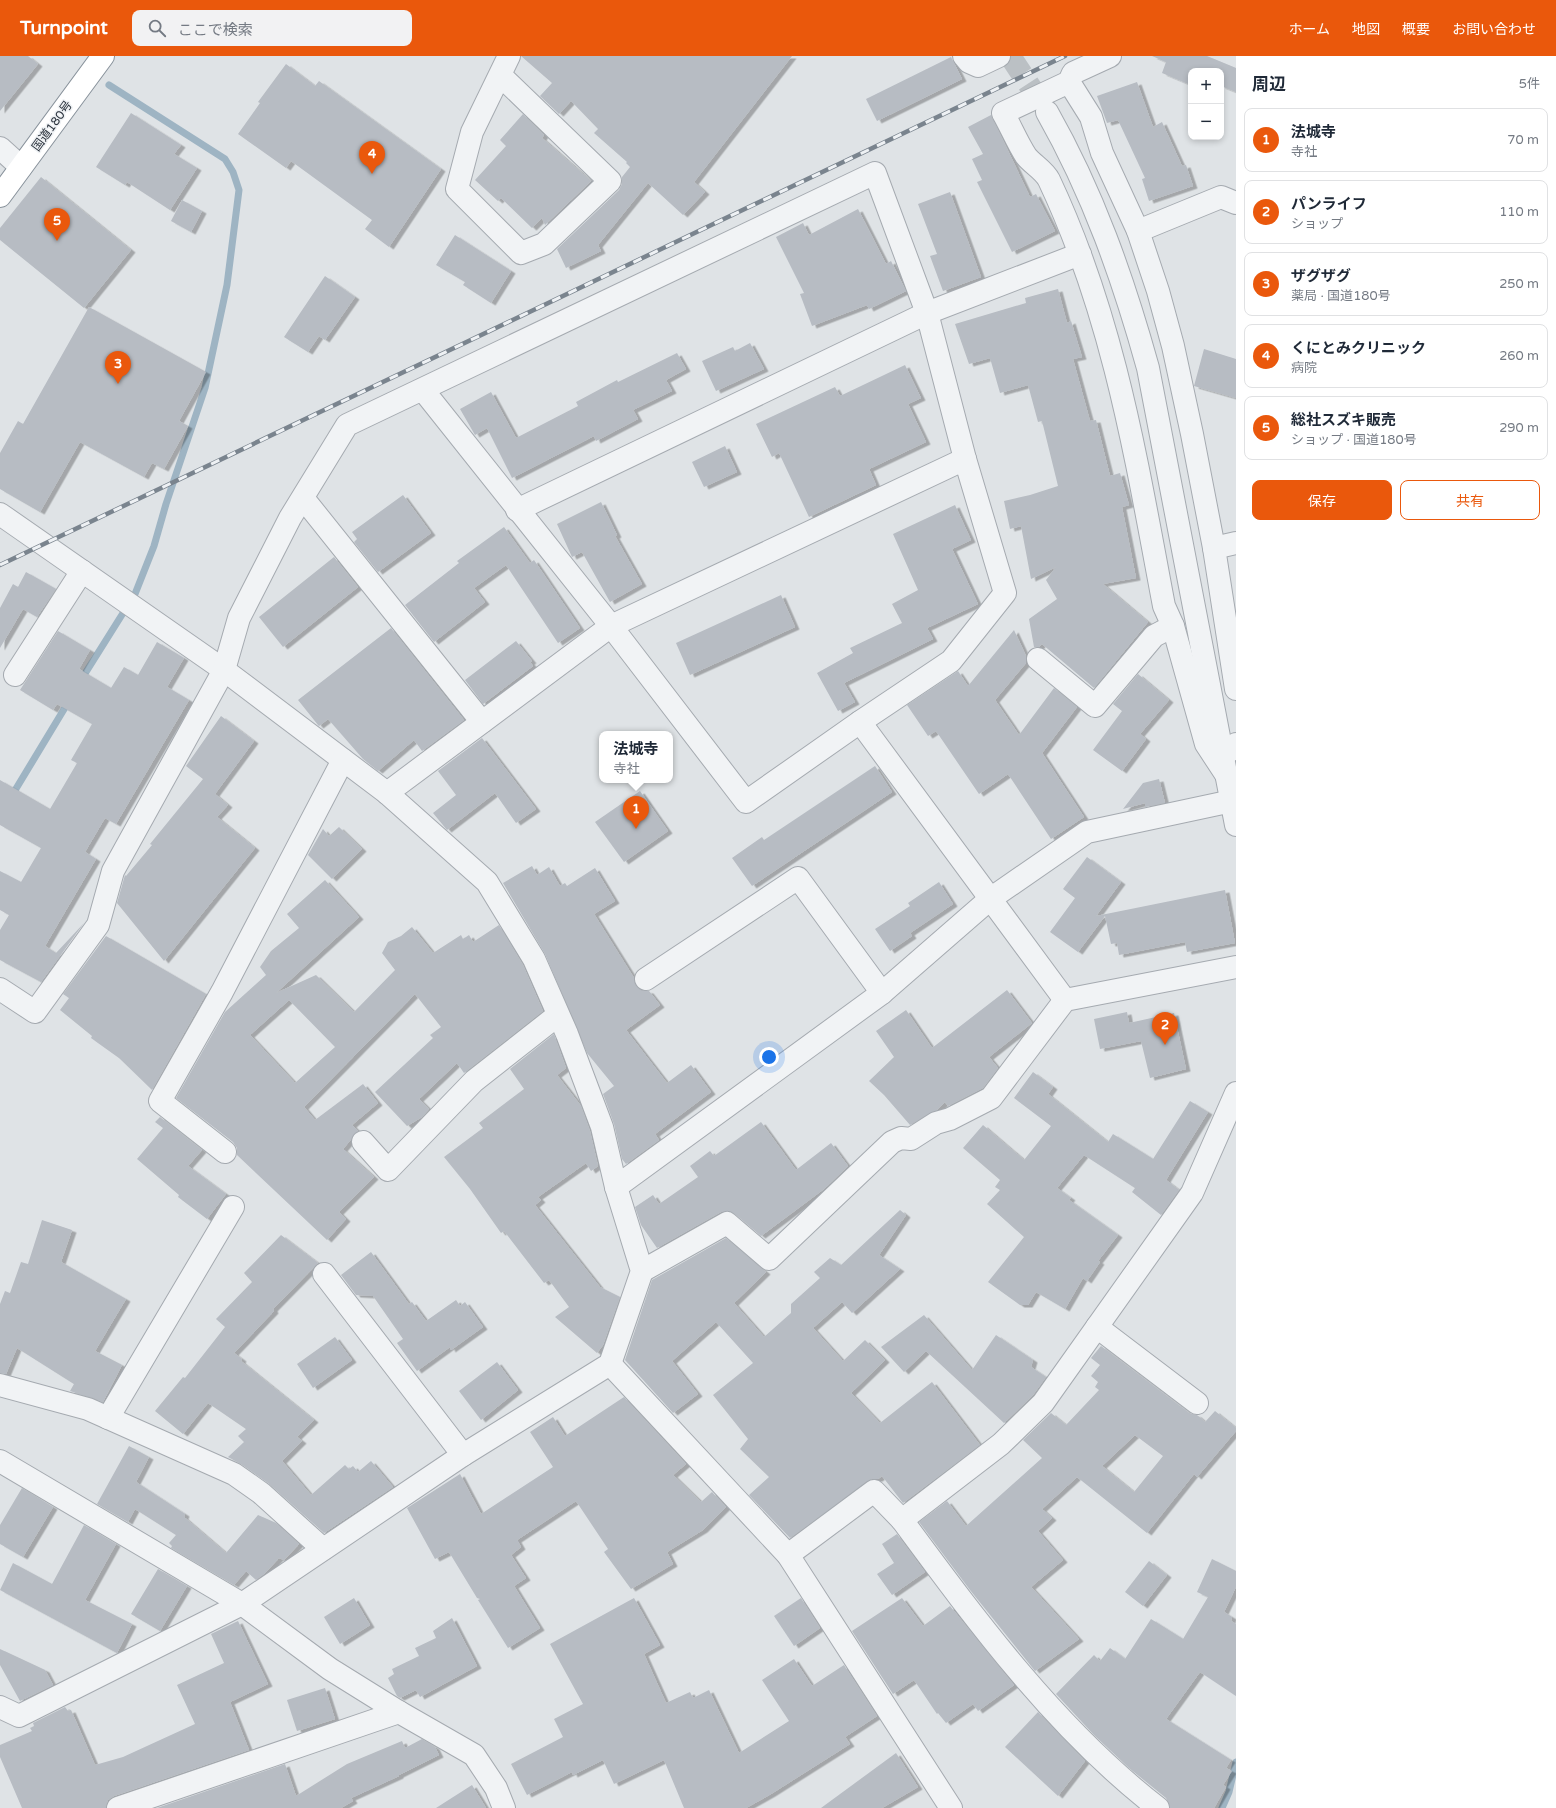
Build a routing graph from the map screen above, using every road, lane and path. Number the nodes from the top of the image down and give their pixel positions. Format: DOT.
graph roads {
  1 [pos="103,56"];
  2 [pos="509,56"];
  3 [pos="964,56"];
  4 [pos="999,56"];
  5 [pos="1110,56"];
  6 [pos="501,76"];
  7 [pos="1069,82"];
  8 [pos="1047,112"];
  9 [pos="0,148"];
  10 [pos="21,167"];
  11 [pos="0,196"];
  12 [pos="1236,203"];
  13 [pos="1138,231"];
  14 [pos="1080,254"];
  15 [pos="927,313"];
  16 [pos="423,390"];
  17 [pos="965,459"];
  18 [pos="303,498"];
  19 [pos="517,510"];
  20 [pos="0,514"];
  21 [pos="1236,543"];
  22 [pos="1214,548"];
  23 [pos="82,571"];
  24 [pos="611,626"];
  25 [pos="1172,626"];
  26 [pos="1038,659"];
  27 [pos="224,670"];
  28 [pos="15,675"];
  29 [pos="1236,689"];
  30 [pos="482,722"];
  31 [pos="860,722"];
  32 [pos="1229,759"];
  33 [pos="343,760"];
  34 [pos="387,793"];
  35 [pos="1232,801"];
  36 [pos="1236,825"];
  37 [pos="990,899"];
  38 [pos="1236,967"];
  39 [pos="646,979"];
  40 [pos="0,989"];
  41 [pos="882,993"];
  42 [pos="1065,1000"];
  43 [pos="558,1015"];
  44 [pos="1236,1093"];
  45 [pos="363,1142"];
  46 [pos="225,1152"];
  47 [pos="616,1187"];
  48 [pos="233,1207"];
  49 [pos="642,1272"];
  50 [pos="324,1274"];
  51 [pos="1097,1327"];
  52 [pos="610,1364"];
  53 [pos="0,1385"];
  54 [pos="1198,1403"];
  55 [pos="108,1418"];
  56 [pos="463,1455"];
  57 [pos="0,1461"];
  58 [pos="902,1520"];
  59 [pos="323,1549"];
  60 [pos="788,1556"];
  61 [pos="242,1604"];
  62 [pos="0,1707"];
  63 [pos="399,1712"];
  64 [pos="118,1808"];
  65 [pos="504,1808"];
  66 [pos="951,1808"];
  67 [pos="1158,1808"];
  1 -- 10 [label="highway, 国道180号"];
  2 -- 6 [label="street"];
  3 -- 4 [label="street"];
  5 -- 7 [label="street"];
  6 -- 6 [label="street"];
  7 -- 13 [label="street"];
  7 -- 14 [label="street"];
  8 -- 32 [label="street"];
  9 -- 10 [label="street"];
  10 -- 11 [label="highway, 国道180号"];
  12 -- 13 [label="street"];
  13 -- 22 [label="street"];
  14 -- 15 [label="street"];
  14 -- 25 [label="street"];
  15 -- 16 [label="street"];
  15 -- 17 [label="street"];
  15 -- 19 [label="street"];
  16 -- 18 [label="street"];
  16 -- 19 [label="street"];
  17 -- 24 [label="street"];
  17 -- 31 [label="street"];
  18 -- 27 [label="street"];
  18 -- 30 [label="street"];
  19 -- 24 [label="street"];
  20 -- 23 [label="street"];
  21 -- 22 [label="street"];
  22 -- 29 [label="street"];
  23 -- 27 [label="street"];
  23 -- 28 [label="street"];
  24 -- 30 [label="street"];
  24 -- 31 [label="street"];
  25 -- 26 [label="street"];
  25 -- 32 [label="street"];
  27 -- 33 [label="street"];
  27 -- 40 [label="street"];
  30 -- 34 [label="street"];
  31 -- 37 [label="street"];
  32 -- 35 [label="street"];
  33 -- 34 [label="street"];
  33 -- 46 [label="street"];
  34 -- 43 [label="street"];
  35 -- 36 [label="street"];
  35 -- 37 [label="street"];
  37 -- 41 [label="street"];
  37 -- 42 [label="street"];
  38 -- 42 [label="street"];
  39 -- 41 [label="street"];
  41 -- 47 [label="street"];
  42 -- 49 [label="street"];
  43 -- 45 [label="street"];
  43 -- 47 [label="street"];
  44 -- 51 [label="street"];
  47 -- 49 [label="street"];
  48 -- 55 [label="street"];
  49 -- 52 [label="street"];
  50 -- 56 [label="street"];
  51 -- 54 [label="street"];
  51 -- 58 [label="street"];
  52 -- 56 [label="street"];
  52 -- 60 [label="street"];
  53 -- 55 [label="street"];
  55 -- 59 [label="street"];
  56 -- 59 [label="street"];
  57 -- 61 [label="street"];
  58 -- 60 [label="street"];
  58 -- 67 [label="street"];
  59 -- 61 [label="street"];
  60 -- 66 [label="street"];
  61 -- 62 [label="street"];
  61 -- 63 [label="street"];
  63 -- 64 [label="street"];
  63 -- 65 [label="street"];
}
